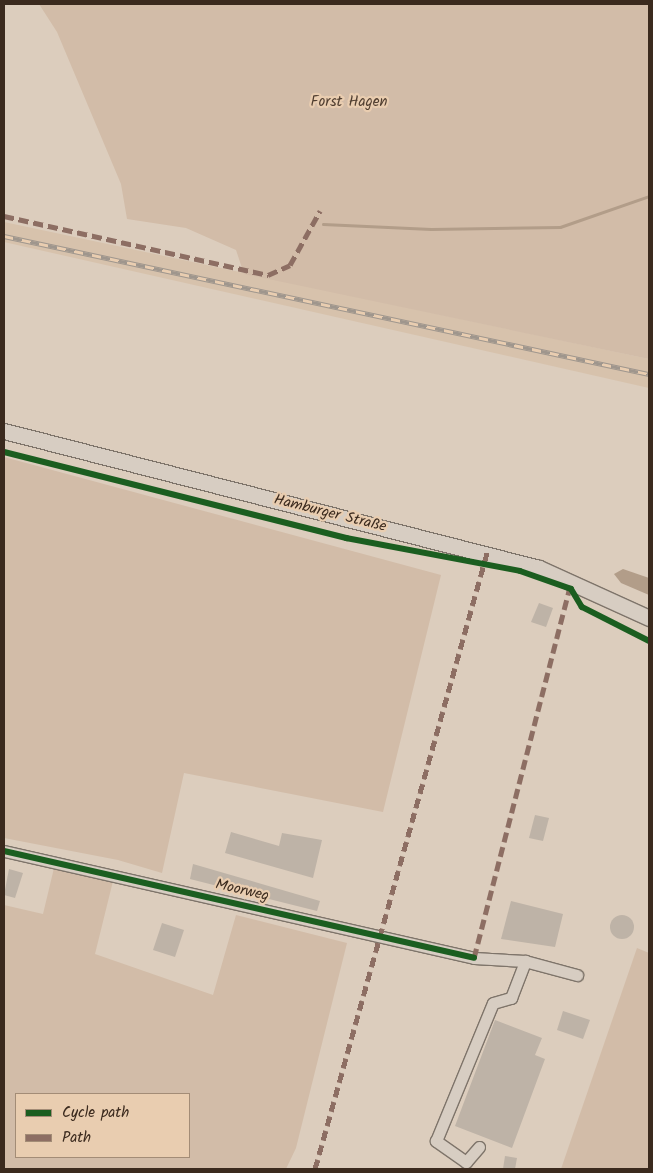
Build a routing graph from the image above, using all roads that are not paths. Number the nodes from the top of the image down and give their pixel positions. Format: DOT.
graph roads {
  1 [pos="4,431"];
  2 [pos="649,618"];
  3 [pos="4,851"];
  4 [pos="525,962"];
  5 [pos="577,975"];
  6 [pos="478,1148"];
  1 -- 2 [label="main road, Hamburger Straße"];
  3 -- 4 [label="street, Moorweg"];
  4 -- 5 [label="street, Moorweg"];
  4 -- 6 [label="street"];
}
